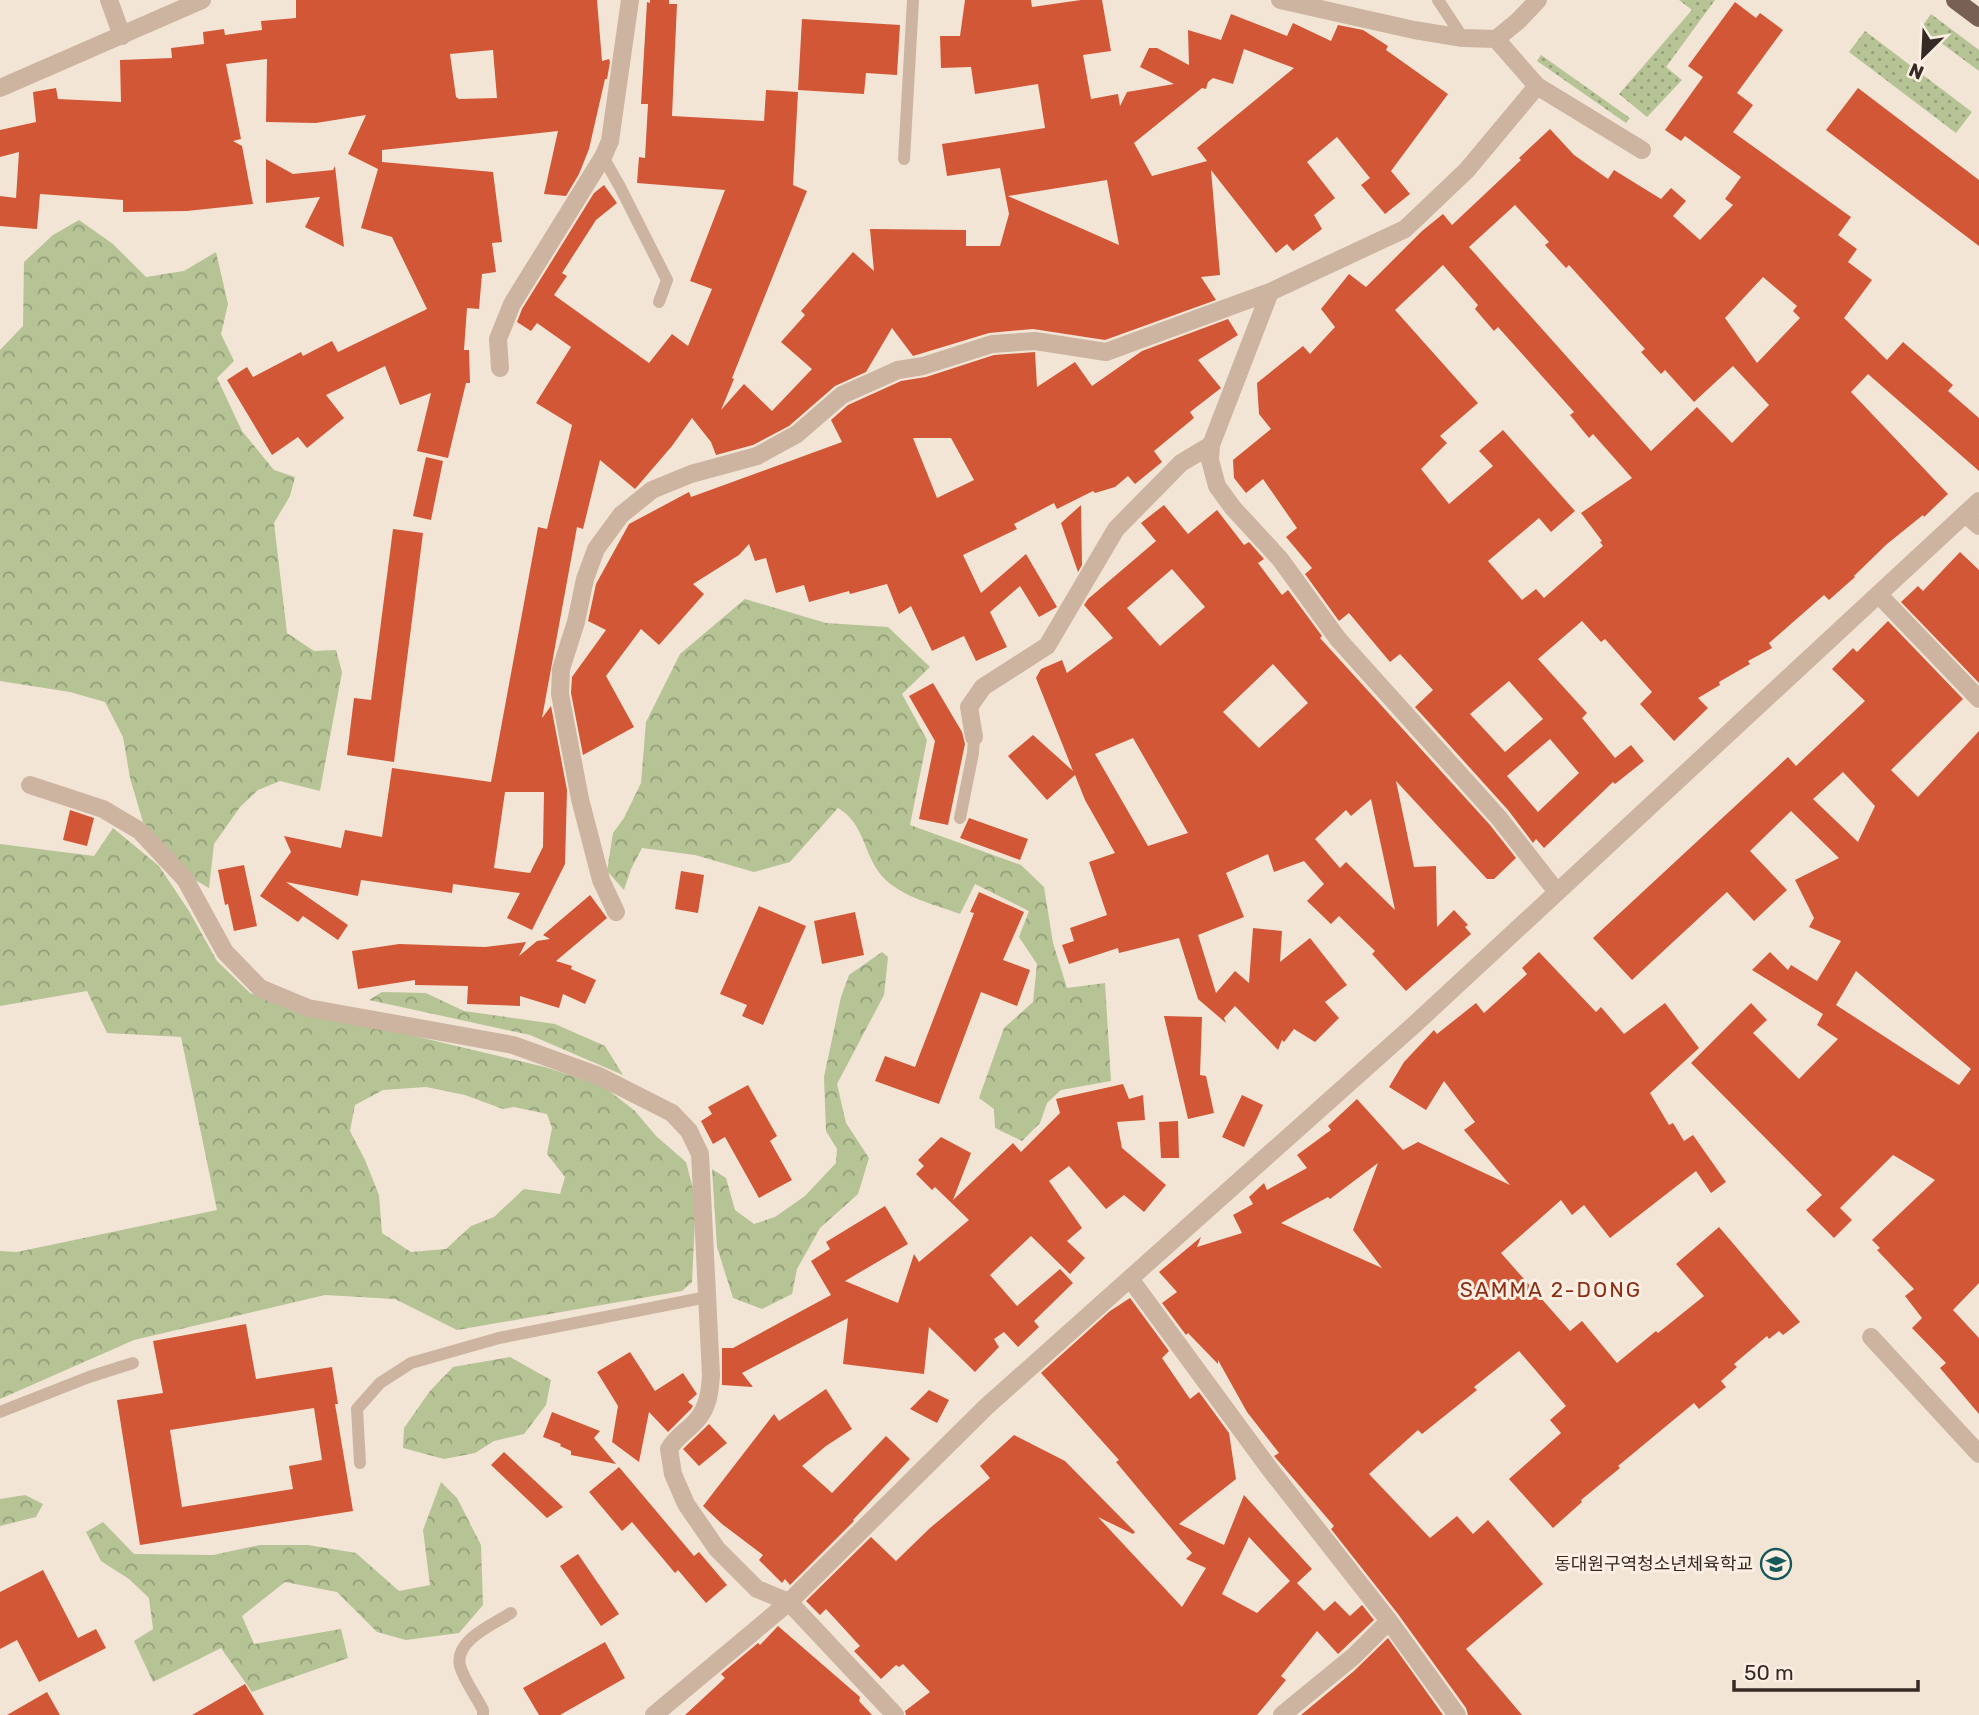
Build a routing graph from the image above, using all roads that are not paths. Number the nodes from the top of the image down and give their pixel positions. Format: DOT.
graph roads {
  1 [pos="109,0"];
  2 [pos="202,0"];
  3 [pos="630,0"];
  4 [pos="914,0"];
  5 [pos="1280,0"];
  6 [pos="1438,0"];
  7 [pos="1538,0"];
  8 [pos="1955,0"];
  9 [pos="1979,18"];
  10 [pos="122,36"];
  11 [pos="1463,38"];
  12 [pos="1496,39"];
  13 [pos="1537,86"];
  14 [pos="0,88"];
  15 [pos="1642,150"];
  16 [pos="603,157"];
  17 [pos="904,159"];
  18 [pos="1270,292"];
  19 [pos="659,302"];
  20 [pos="500,368"];
  21 [pos="1211,445"];
  22 [pos="1979,500"];
  23 [pos="1972,520"];
  24 [pos="1879,595"];
  25 [pos="1979,699"];
  26 [pos="974,737"];
  27 [pos="30,785"];
  28 [pos="960,818"];
  29 [pos="1557,892"];
  30 [pos="616,912"];
  31 [pos="1131,1280"];
  32 [pos="707,1297"];
  33 [pos="1871,1337"];
  34 [pos="133,1363"];
  35 [pos="0,1412"];
  36 [pos="1979,1454"];
  37 [pos="360,1463"];
  38 [pos="789,1602"];
  39 [pos="511,1613"];
  40 [pos="1389,1621"];
  41 [pos="482,1715"];
  42 [pos="653,1715"];
  43 [pos="895,1715"];
  44 [pos="1282,1715"];
  45 [pos="1457,1715"];
  1 -- 10 [label="street"];
  2 -- 10 [label="street"];
  3 -- 16 [label="street"];
  4 -- 17 [label="lane"];
  5 -- 11 [label="street"];
  6 -- 11 [label="lane"];
  7 -- 12 [label="street"];
  8 -- 9 [label="main road"];
  10 -- 14 [label="street"];
  11 -- 12 [label="street"];
  12 -- 13 [label="street"];
  13 -- 15 [label="street"];
  13 -- 18 [label="street"];
  16 -- 19 [label="lane"];
  16 -- 20 [label="street"];
  18 -- 21 [label="street"];
  18 -- 30 [label="street"];
  21 -- 26 [label="street"];
  21 -- 29 [label="street"];
  22 -- 23 [label="street"];
  23 -- 24 [label="street"];
  24 -- 25 [label="street"];
  24 -- 29 [label="street"];
  26 -- 28 [label="lane"];
  27 -- 32 [label="street"];
  29 -- 31 [label="street"];
  31 -- 38 [label="street"];
  31 -- 40 [label="street"];
  32 -- 37 [label="lane"];
  32 -- 38 [label="street"];
  33 -- 36 [label="street"];
  34 -- 35 [label="lane"];
  38 -- 42 [label="street"];
  38 -- 43 [label="street"];
  39 -- 41 [label="lane"];
  40 -- 44 [label="street"];
  40 -- 45 [label="street"];
}
